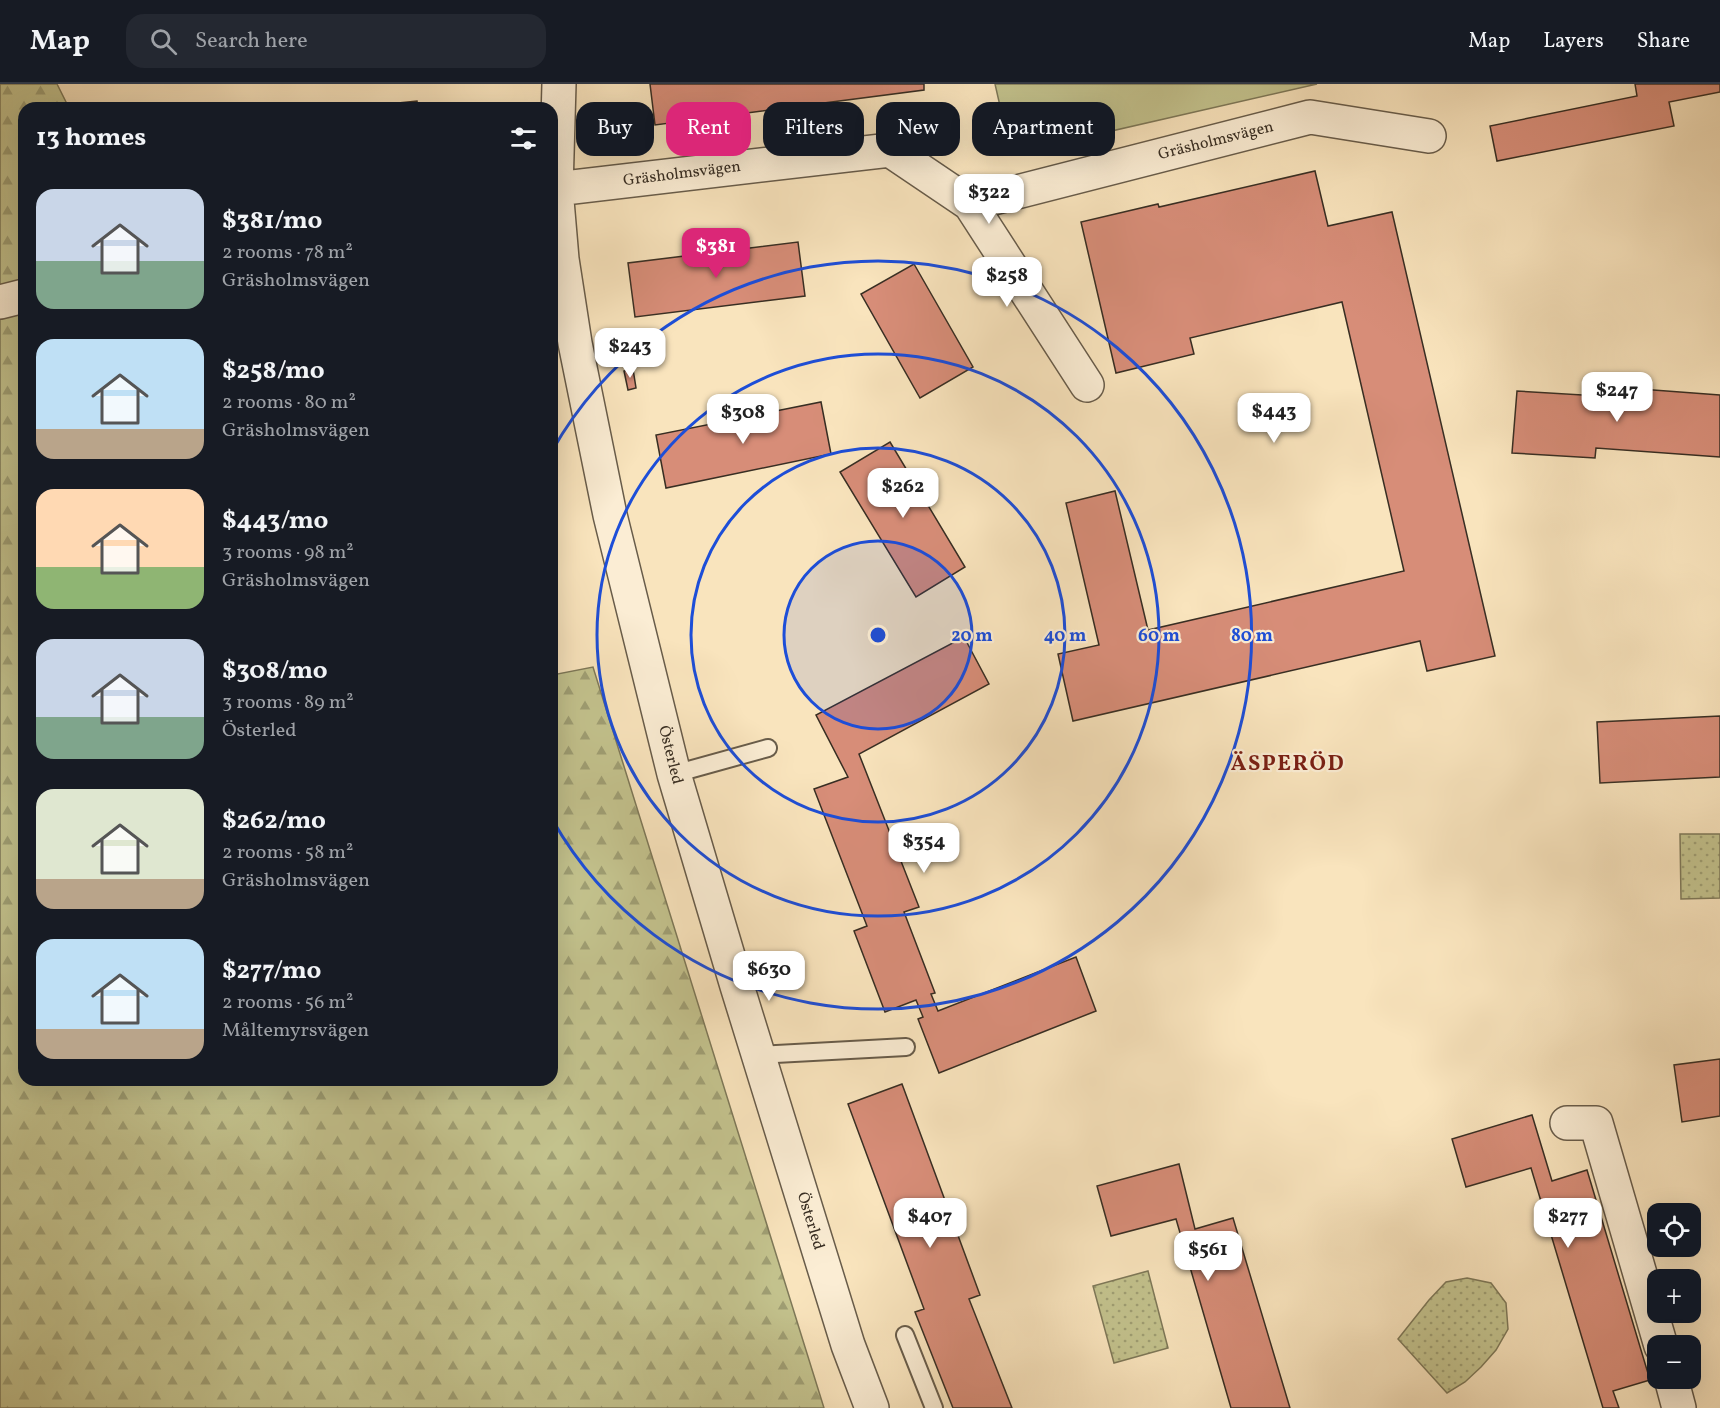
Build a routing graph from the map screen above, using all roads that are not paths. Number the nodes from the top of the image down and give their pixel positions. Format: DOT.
graph roads {
  1 [pos="559,84"];
  2 [pos="558,114"];
  3 [pos="1429,136"];
  4 [pos="558,202"];
  5 [pos="970,204"];
  6 [pos="558,226"];
  7 [pos="18,298"];
  8 [pos="0,302"];
  9 [pos="1087,385"];
  10 [pos="768,748"];
  11 [pos="674,774"];
  12 [pos="906,1047"];
  13 [pos="758,1055"];
  14 [pos="1567,1123"];
  15 [pos="905,1335"];
  16 [pos="1658,1335"];
  17 [pos="1674,1389"];
  18 [pos="872,1408"];
  19 [pos="934,1408"];
  20 [pos="1679,1408"];
  1 -- 2 [label="street, Österled"];
  3 -- 5 [label="street, Gräsholmsvägen"];
  4 -- 5 [label="street, Gräsholmsvägen"];
  5 -- 9 [label="street, Gräsholmsvägen"];
  6 -- 11 [label="street, Österled"];
  7 -- 8 [label="street"];
  10 -- 11 [label="lane"];
  11 -- 13 [label="street, Österled"];
  12 -- 13 [label="lane"];
  13 -- 18 [label="street, Österled"];
  14 -- 16 [label="street"];
  15 -- 19 [label="lane"];
  17 -- 20 [label="street"];
}
